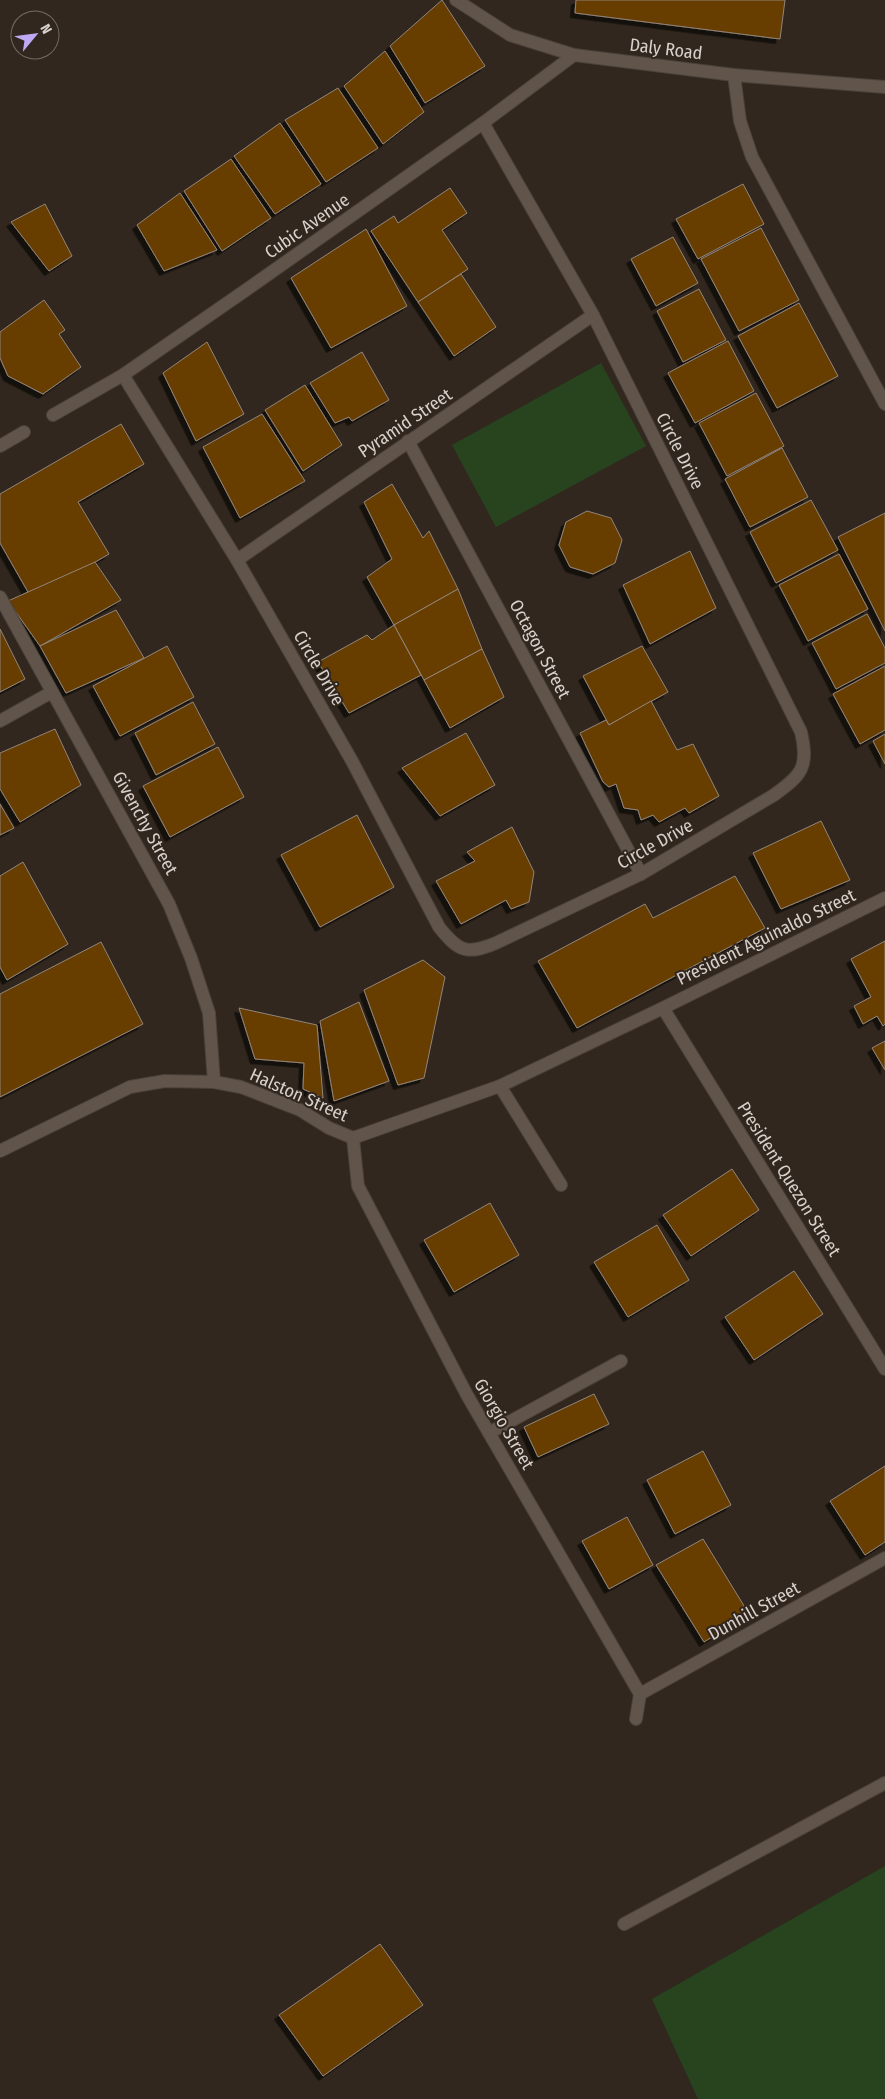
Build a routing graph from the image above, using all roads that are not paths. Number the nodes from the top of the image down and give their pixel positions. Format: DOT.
graph roads {
  1 [pos="456,0"];
  2 [pos="574,55"];
  3 [pos="734,75"];
  4 [pos="885,87"];
  5 [pos="484,123"];
  6 [pos="593,316"];
  7 [pos="123,375"];
  8 [pos="880,381"];
  9 [pos="885,404"];
  10 [pos="53,416"];
  11 [pos="24,432"];
  12 [pos="408,441"];
  13 [pos="0,446"];
  14 [pos="237,560"];
  15 [pos="0,597"];
  16 [pos="52,692"];
  17 [pos="0,721"];
  18 [pos="641,874"];
  19 [pos="885,898"];
  20 [pos="663,1008"];
  21 [pos="214,1082"];
  22 [pos="500,1086"];
  23 [pos="353,1138"];
  24 [pos="0,1151"];
  25 [pos="561,1185"];
  26 [pos="621,1361"];
  27 [pos="885,1369"];
  28 [pos="489,1433"];
  29 [pos="885,1558"];
  30 [pos="640,1694"];
  31 [pos="636,1719"];
  32 [pos="885,1783"];
  33 [pos="624,1924"];
  1 -- 2 [label="street, Daly Road"];
  2 -- 3 [label="street, Daly Road"];
  2 -- 5 [label="street, Cubic Avenue"];
  3 -- 4 [label="street, Daly Road"];
  3 -- 8 [label="street"];
  5 -- 6 [label="street, Circle Drive"];
  5 -- 7 [label="street, Cubic Avenue"];
  6 -- 12 [label="street, Pyramid Street"];
  6 -- 18 [label="street, Circle Drive"];
  7 -- 10 [label="street, Cubic Avenue"];
  7 -- 14 [label="street, Circle Drive"];
  8 -- 9 [label="street"];
  11 -- 13 [label="street"];
  12 -- 14 [label="street, Pyramid Street"];
  12 -- 18 [label="street, Octagon Street"];
  14 -- 18 [label="street, Circle Drive"];
  15 -- 16 [label="street, Givenchy Street"];
  16 -- 17 [label="street"];
  16 -- 21 [label="street, Givenchy Street"];
  19 -- 20 [label="street, President Aguinaldo Street"];
  20 -- 22 [label="street, Halston Street"];
  20 -- 27 [label="street, President Quezon Street"];
  21 -- 23 [label="street, Halston Street"];
  21 -- 24 [label="street, Halston Street"];
  22 -- 23 [label="street, Halston Street"];
  22 -- 25 [label="street"];
  23 -- 28 [label="street, Giorgio Street"];
  26 -- 28 [label="street"];
  28 -- 30 [label="street, Giorgio Street"];
  29 -- 30 [label="street, Dunhill Street"];
  30 -- 31 [label="street"];
  32 -- 33 [label="street"];
}
